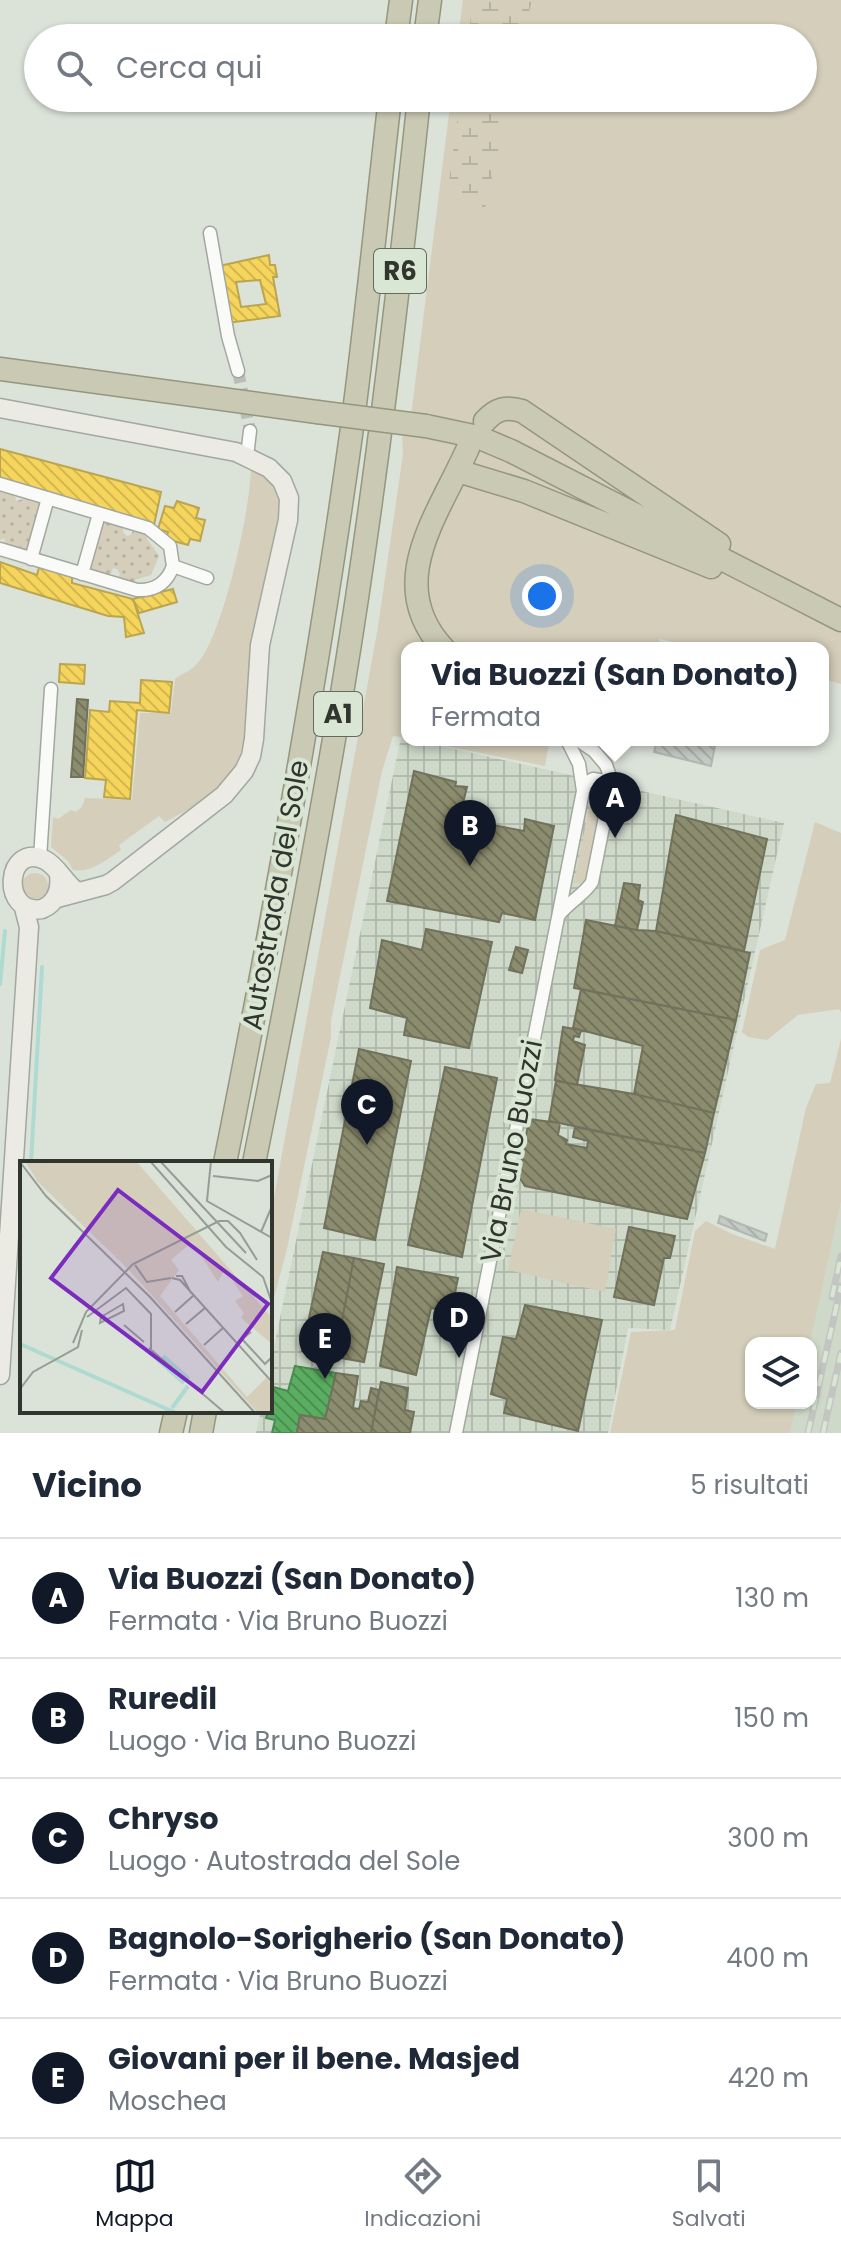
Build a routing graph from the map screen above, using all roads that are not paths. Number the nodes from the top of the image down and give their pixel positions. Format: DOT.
graph roads {
  1 [pos="401,0"];
  2 [pos="430,0"];
  3 [pos="398,24"];
  4 [pos="427,24"];
  5 [pos="388,112"];
  6 [pos="417,112"];
  7 [pos="210,233"];
  8 [pos="0,369"];
  9 [pos="238,371"];
  10 [pos="0,408"];
  11 [pos="485,421"];
  12 [pos="250,431"];
  13 [pos="351,437"];
  14 [pos="379,443"];
  15 [pos="468,448"];
  16 [pos="247,456"];
  17 [pos="458,471"];
  18 [pos="0,484"];
  19 [pos="48,498"];
  20 [pos="99,514"];
  21 [pos="0,549"];
  22 [pos="31,559"];
  23 [pos="173,566"];
  24 [pos="82,574"];
  25 [pos="207,578"];
  26 [pos="800,599"];
  27 [pos="841,620"];
  28 [pos="438,642"];
  29 [pos="51,689"];
  30 [pos="570,746"];
  31 [pos="587,746"];
  32 [pos="612,782"];
  33 [pos="583,791"];
  34 [pos="40,858"];
  35 [pos="59,875"];
  36 [pos="565,877"];
  37 [pos="76,891"];
  38 [pos="583,891"];
  39 [pos="38,910"];
  40 [pos="557,917"];
  41 [pos="225,1161"];
  42 [pos="254,1161"];
  43 [pos="0,1375"];
  44 [pos="176,1413"];
  45 [pos="205,1413"];
  46 [pos="171,1433"];
  47 [pos="201,1433"];
  48 [pos="456,1433"];
  1 -- 3 [label="highway"];
  2 -- 4 [label="highway"];
  5 -- 13 [label="highway, R6"];
  6 -- 14 [label="highway, R6"];
  7 -- 9 [label="street"];
  8 -- 26 [label="highway, bridge"];
  10 -- 16 [label="street"];
  11 -- 26 [label="highway"];
  12 -- 16 [label="street"];
  13 -- 41 [label="highway, Autostrada del Sole / A1"];
  14 -- 42 [label="highway, Autostrada del Sole / A1"];
  15 -- 17 [label="highway"];
  16 -- 37 [label="street"];
  17 -- 26 [label="highway"];
  17 -- 28 [label="highway"];
  18 -- 19 [label="street"];
  19 -- 20 [label="street"];
  19 -- 22 [label="street"];
  20 -- 23 [label="street"];
  20 -- 24 [label="street"];
  21 -- 22 [label="street"];
  22 -- 24 [label="street"];
  23 -- 24 [label="street"];
  23 -- 25 [label="street"];
  26 -- 27 [label="highway"];
  29 -- 34 [label="street"];
  30 -- 33 [label="street, Via Bruno Buozzi"];
  31 -- 32 [label="street"];
  32 -- 33 [label="street"];
  32 -- 38 [label="street"];
  33 -- 36 [label="street, Via Bruno Buozzi"];
  34 -- 35 [label="street"];
  34 -- 39 [label="street"];
  35 -- 37 [label="street"];
  35 -- 39 [label="street"];
  36 -- 38 [label="street"];
  36 -- 40 [label="street, Via Bruno Buozzi"];
  37 -- 39 [label="street"];
  38 -- 40 [label="street"];
  39 -- 43 [label="street"];
  40 -- 48 [label="street, Via Bruno Buozzi"];
  44 -- 46 [label="highway"];
  45 -- 47 [label="highway"];
}
